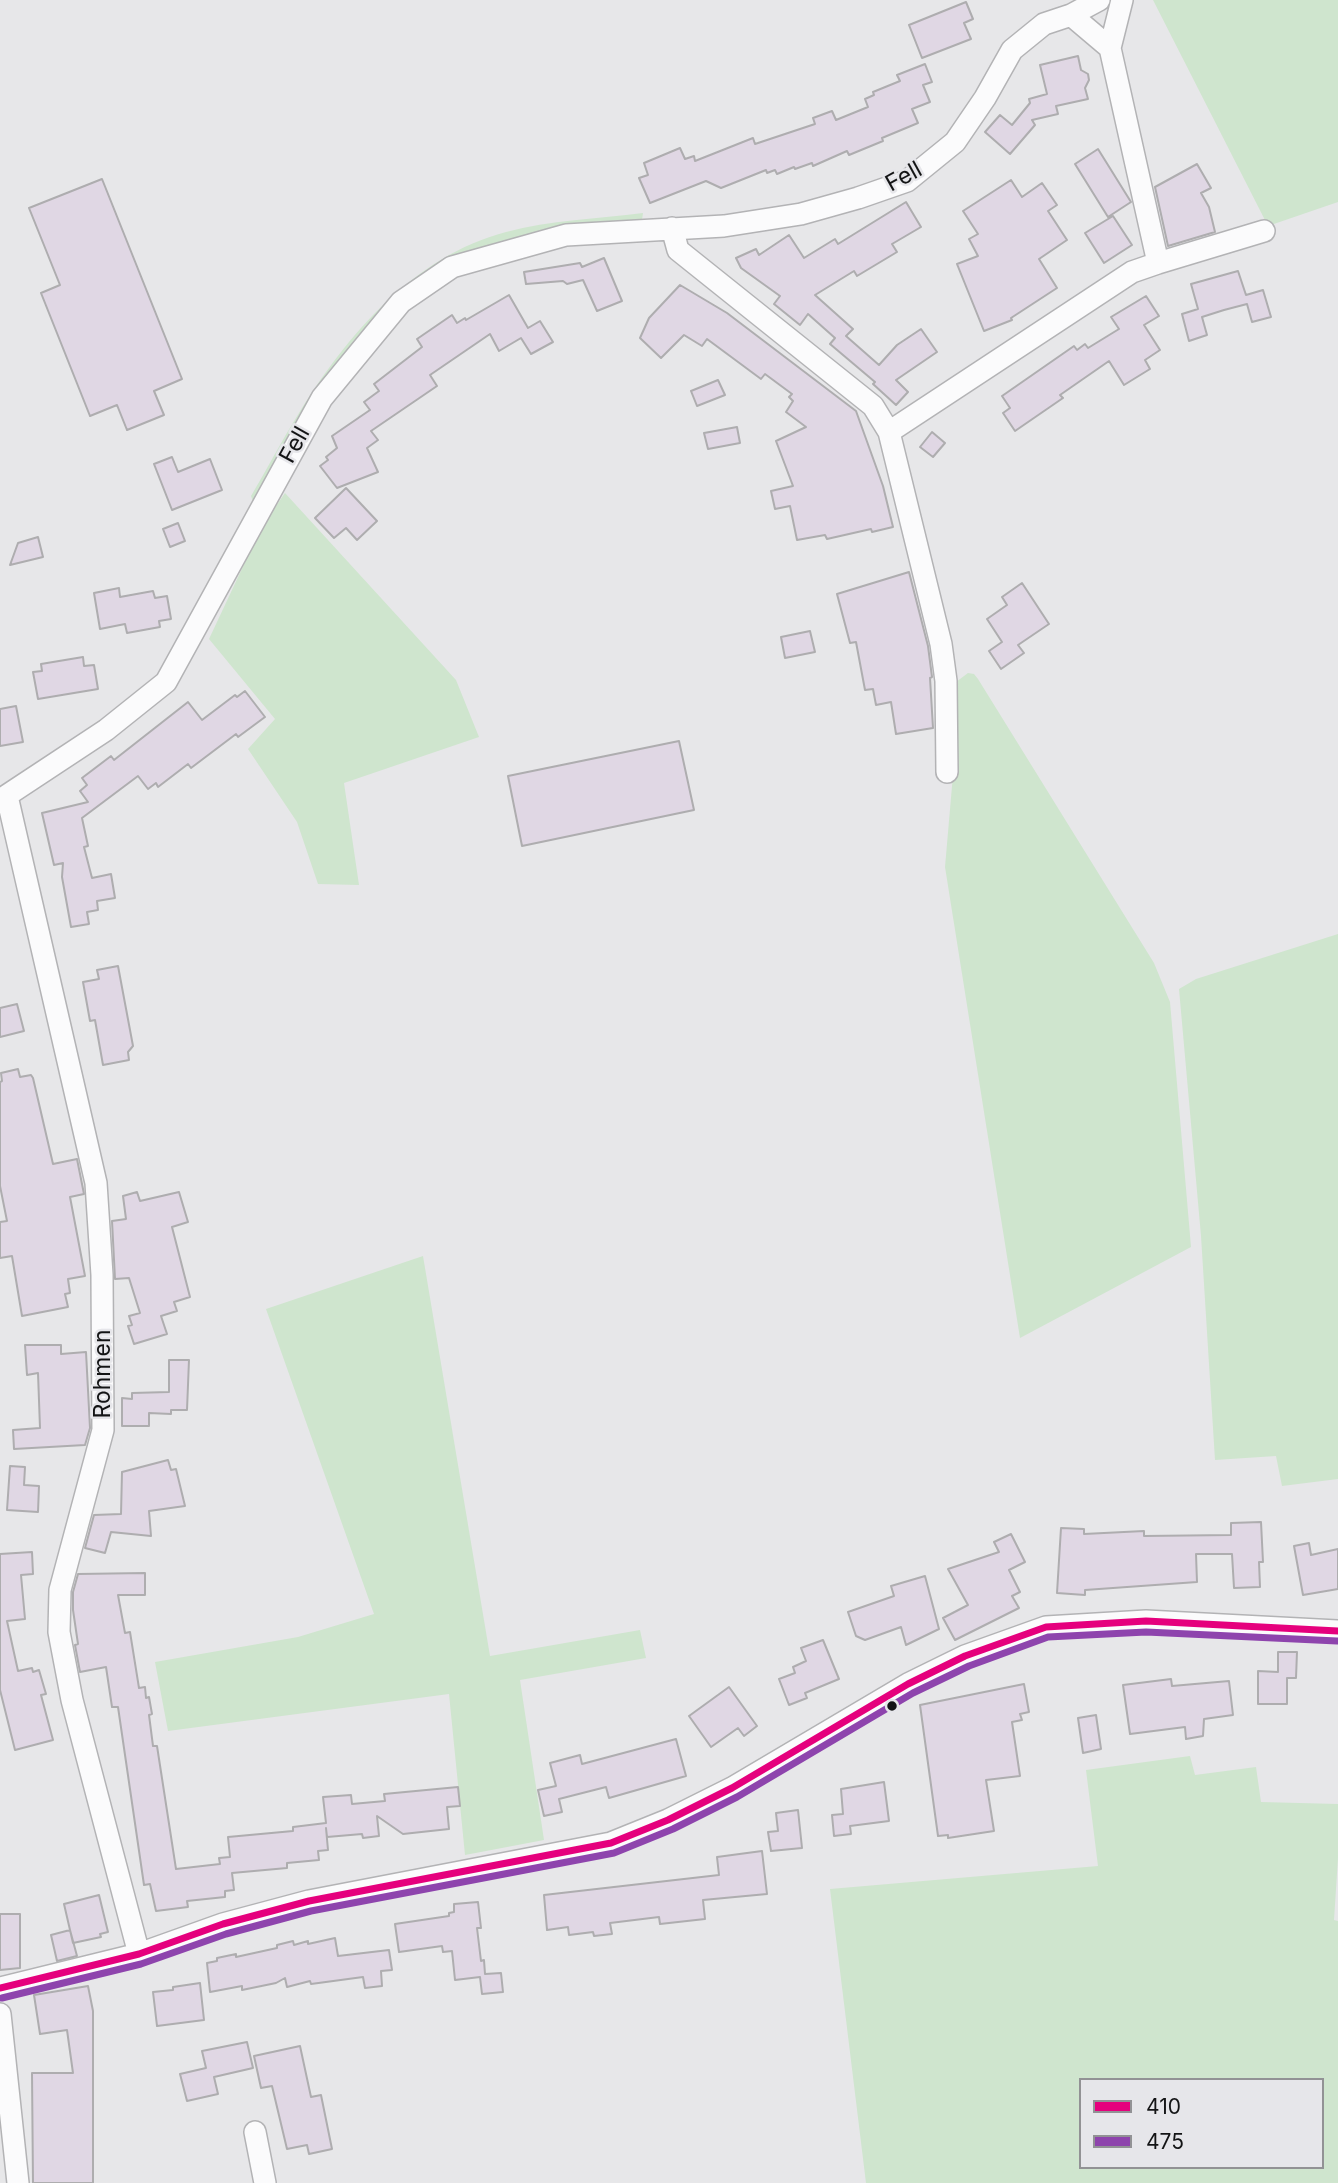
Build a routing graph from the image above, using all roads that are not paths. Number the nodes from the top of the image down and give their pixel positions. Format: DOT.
graph roads {
  1 [pos="1099,0"];
  2 [pos="1122,0"];
  3 [pos="1071,15"];
  4 [pos="1110,48"];
  5 [pos="672,228"];
  6 [pos="1264,230"];
  7 [pos="1157,263"];
  8 [pos="889,432"];
  9 [pos="947,772"];
  10 [pos="3,798"];
  11 [pos="1338,1631"];
  12 [pos="139,1954"];
  13 [pos="0,1988"];
  14 [pos="0,2014"];
  15 [pos="255,2132"];
  16 [pos="18,2183"];
  17 [pos="265,2183"];
  1 -- 3 [label="street, Fell"];
  2 -- 4 [label="street"];
  3 -- 4 [label="street"];
  3 -- 5 [label="street, Fell"];
  4 -- 7 [label="street"];
  5 -- 8 [label="street"];
  5 -- 10 [label="street, Fell"];
  6 -- 7 [label="street"];
  7 -- 8 [label="street"];
  8 -- 9 [label="street"];
  10 -- 12 [label="street, Rohmen"];
  11 -- 12 [label="street"];
  12 -- 13 [label="street"];
  14 -- 16 [label="street"];
  15 -- 17 [label="street"];
}
